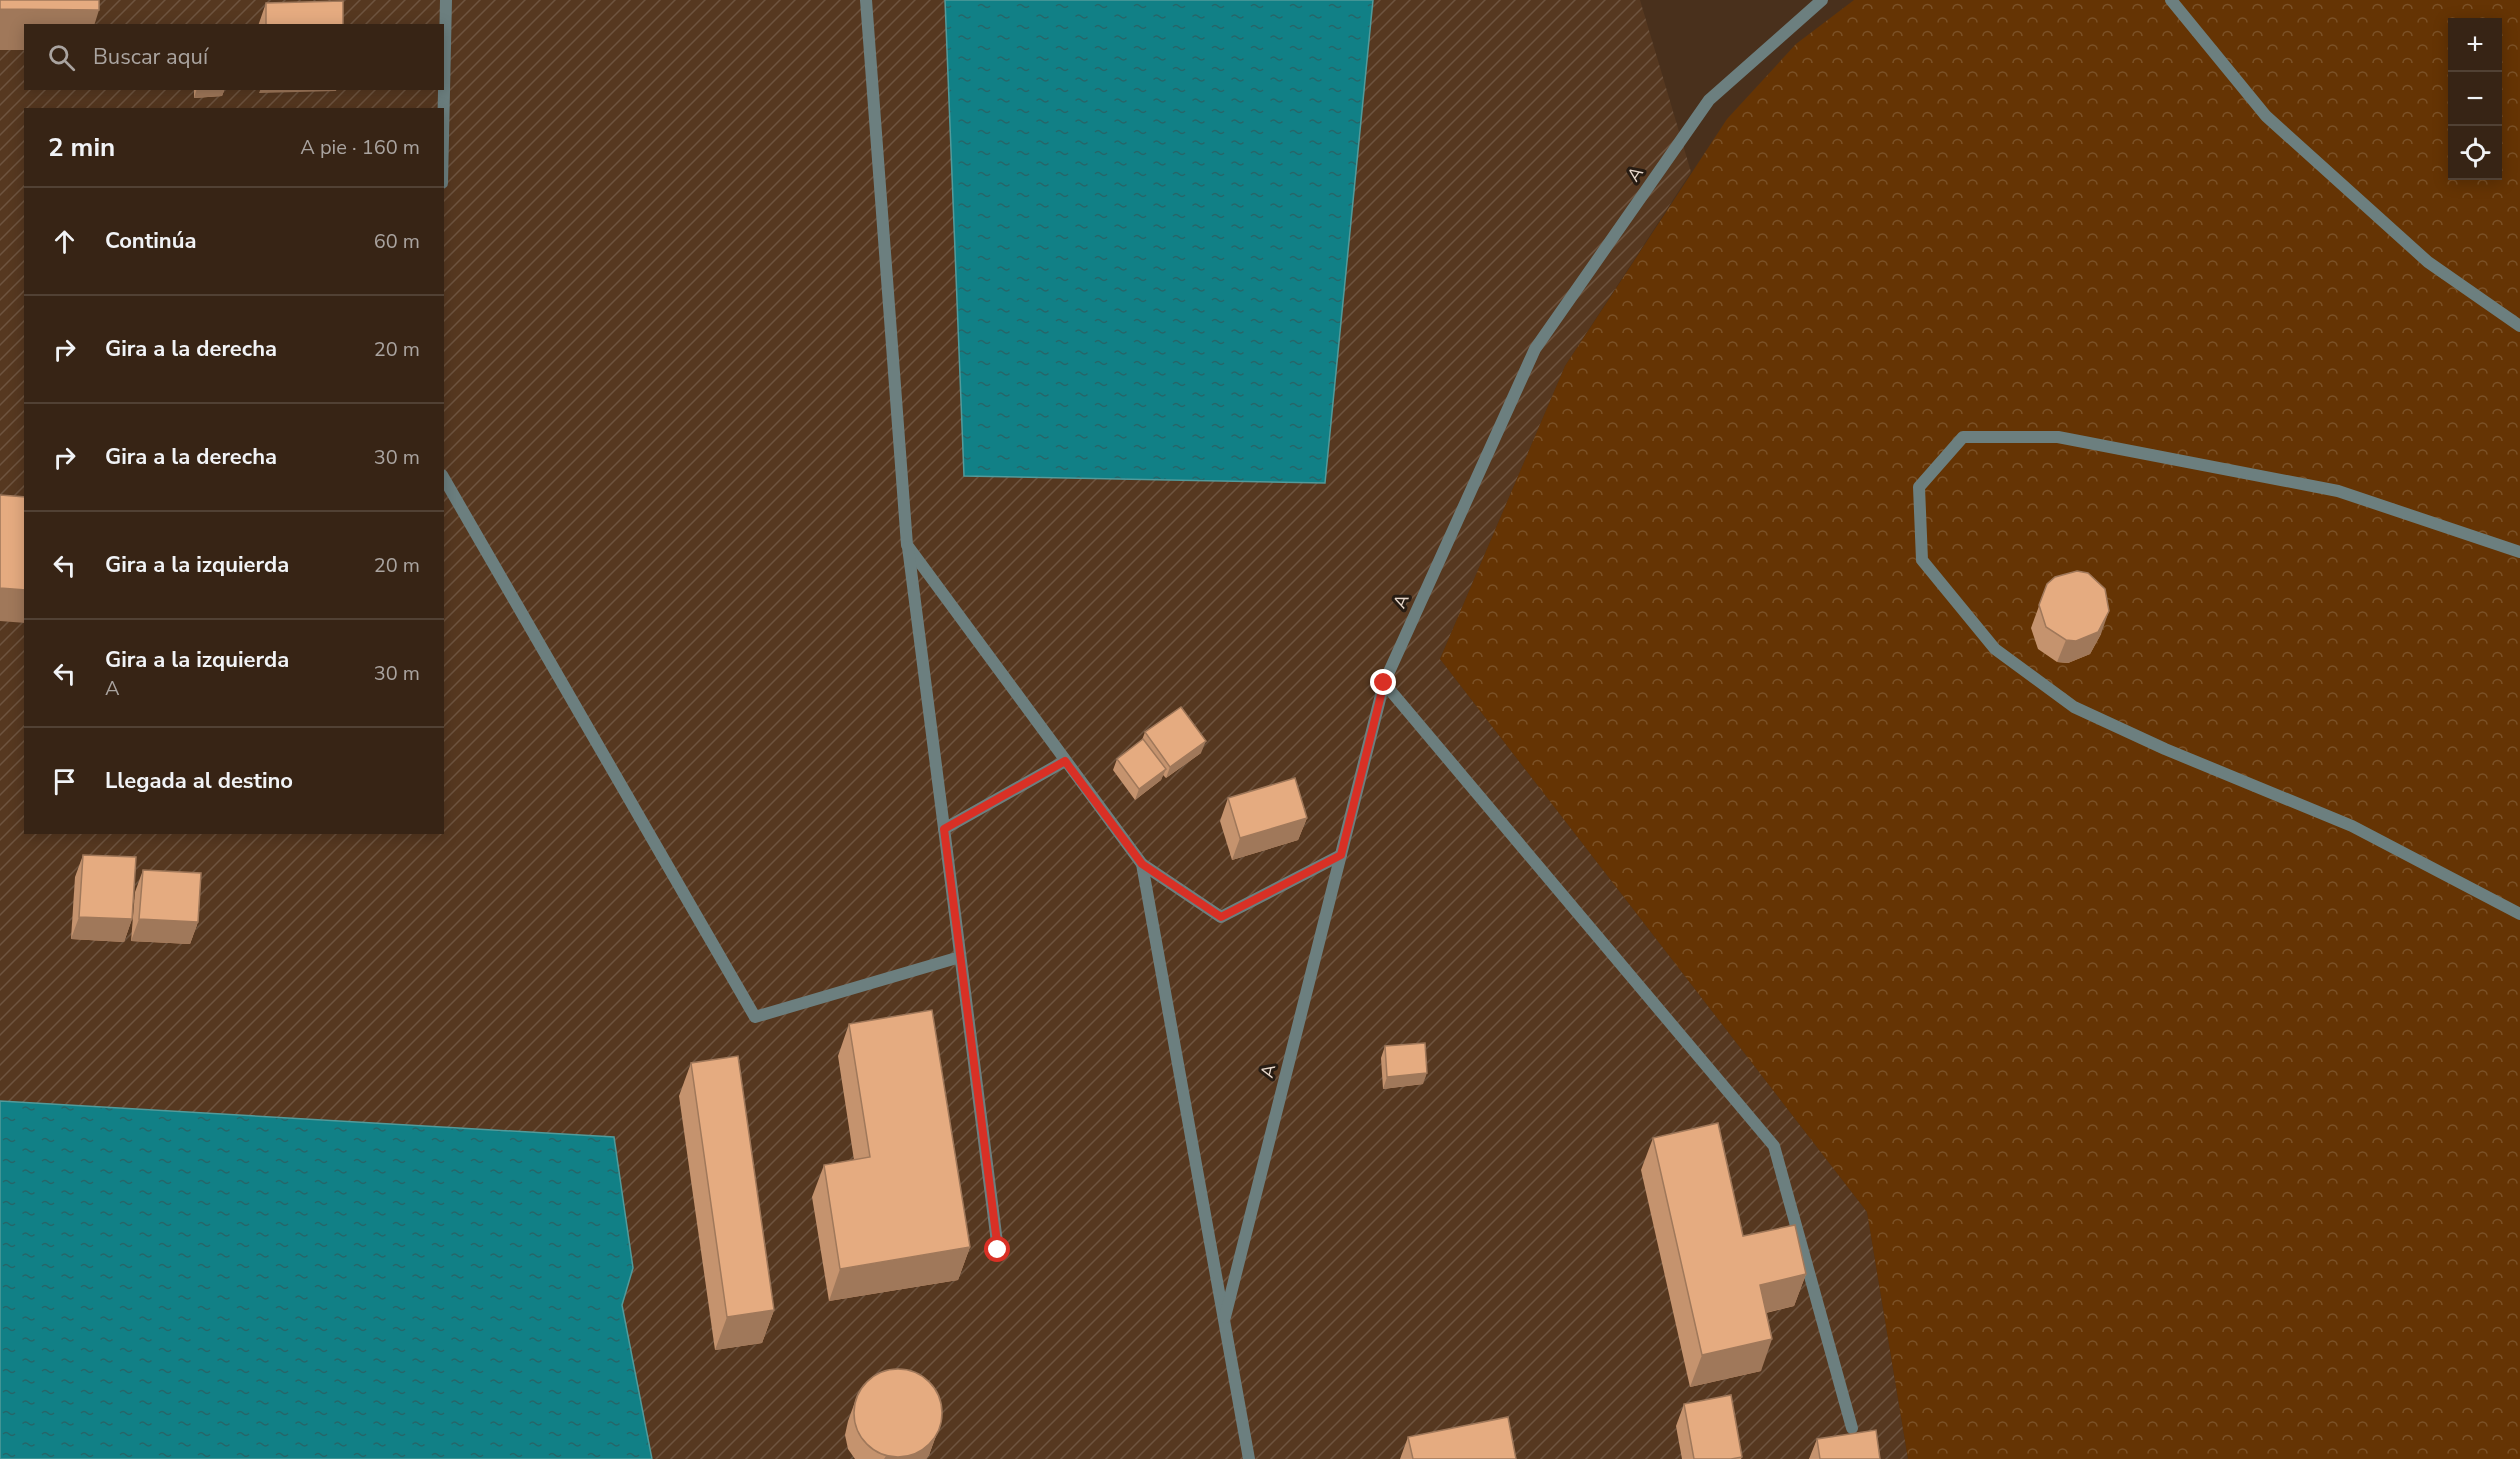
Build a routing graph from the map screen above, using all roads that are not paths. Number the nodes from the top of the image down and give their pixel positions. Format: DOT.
graph roads {
  1 [pos="446,0"];
  2 [pos="866,0"];
  3 [pos="1822,0"];
  4 [pos="2171,0"];
  5 [pos="444,108"];
  6 [pos="2520,326"];
  7 [pos="444,478"];
  8 [pos="907,545"];
  9 [pos="2520,552"];
  10 [pos="1384,683"];
  11 [pos="1065,761"];
  12 [pos="944,829"];
  13 [pos="1341,855"];
  14 [pos="1142,864"];
  15 [pos="2520,914"];
  16 [pos="960,957"];
  17 [pos="998,1250"];
  18 [pos="1224,1321"];
  19 [pos="1852,1428"];
  20 [pos="1249,1459"];
  1 -- 5 [label="street"];
  2 -- 8 [label="street"];
  3 -- 10 [label="street, A"];
  4 -- 6 [label="street"];
  7 -- 16 [label="street"];
  8 -- 11 [label="street"];
  8 -- 12 [label="street"];
  9 -- 15 [label="street"];
  10 -- 13 [label="street, A"];
  10 -- 19 [label="street"];
  11 -- 12 [label="street"];
  11 -- 14 [label="street"];
  12 -- 16 [label="street"];
  13 -- 14 [label="street"];
  13 -- 18 [label="street, A"];
  14 -- 18 [label="street"];
  16 -- 17 [label="street"];
  18 -- 20 [label="street"];
}
